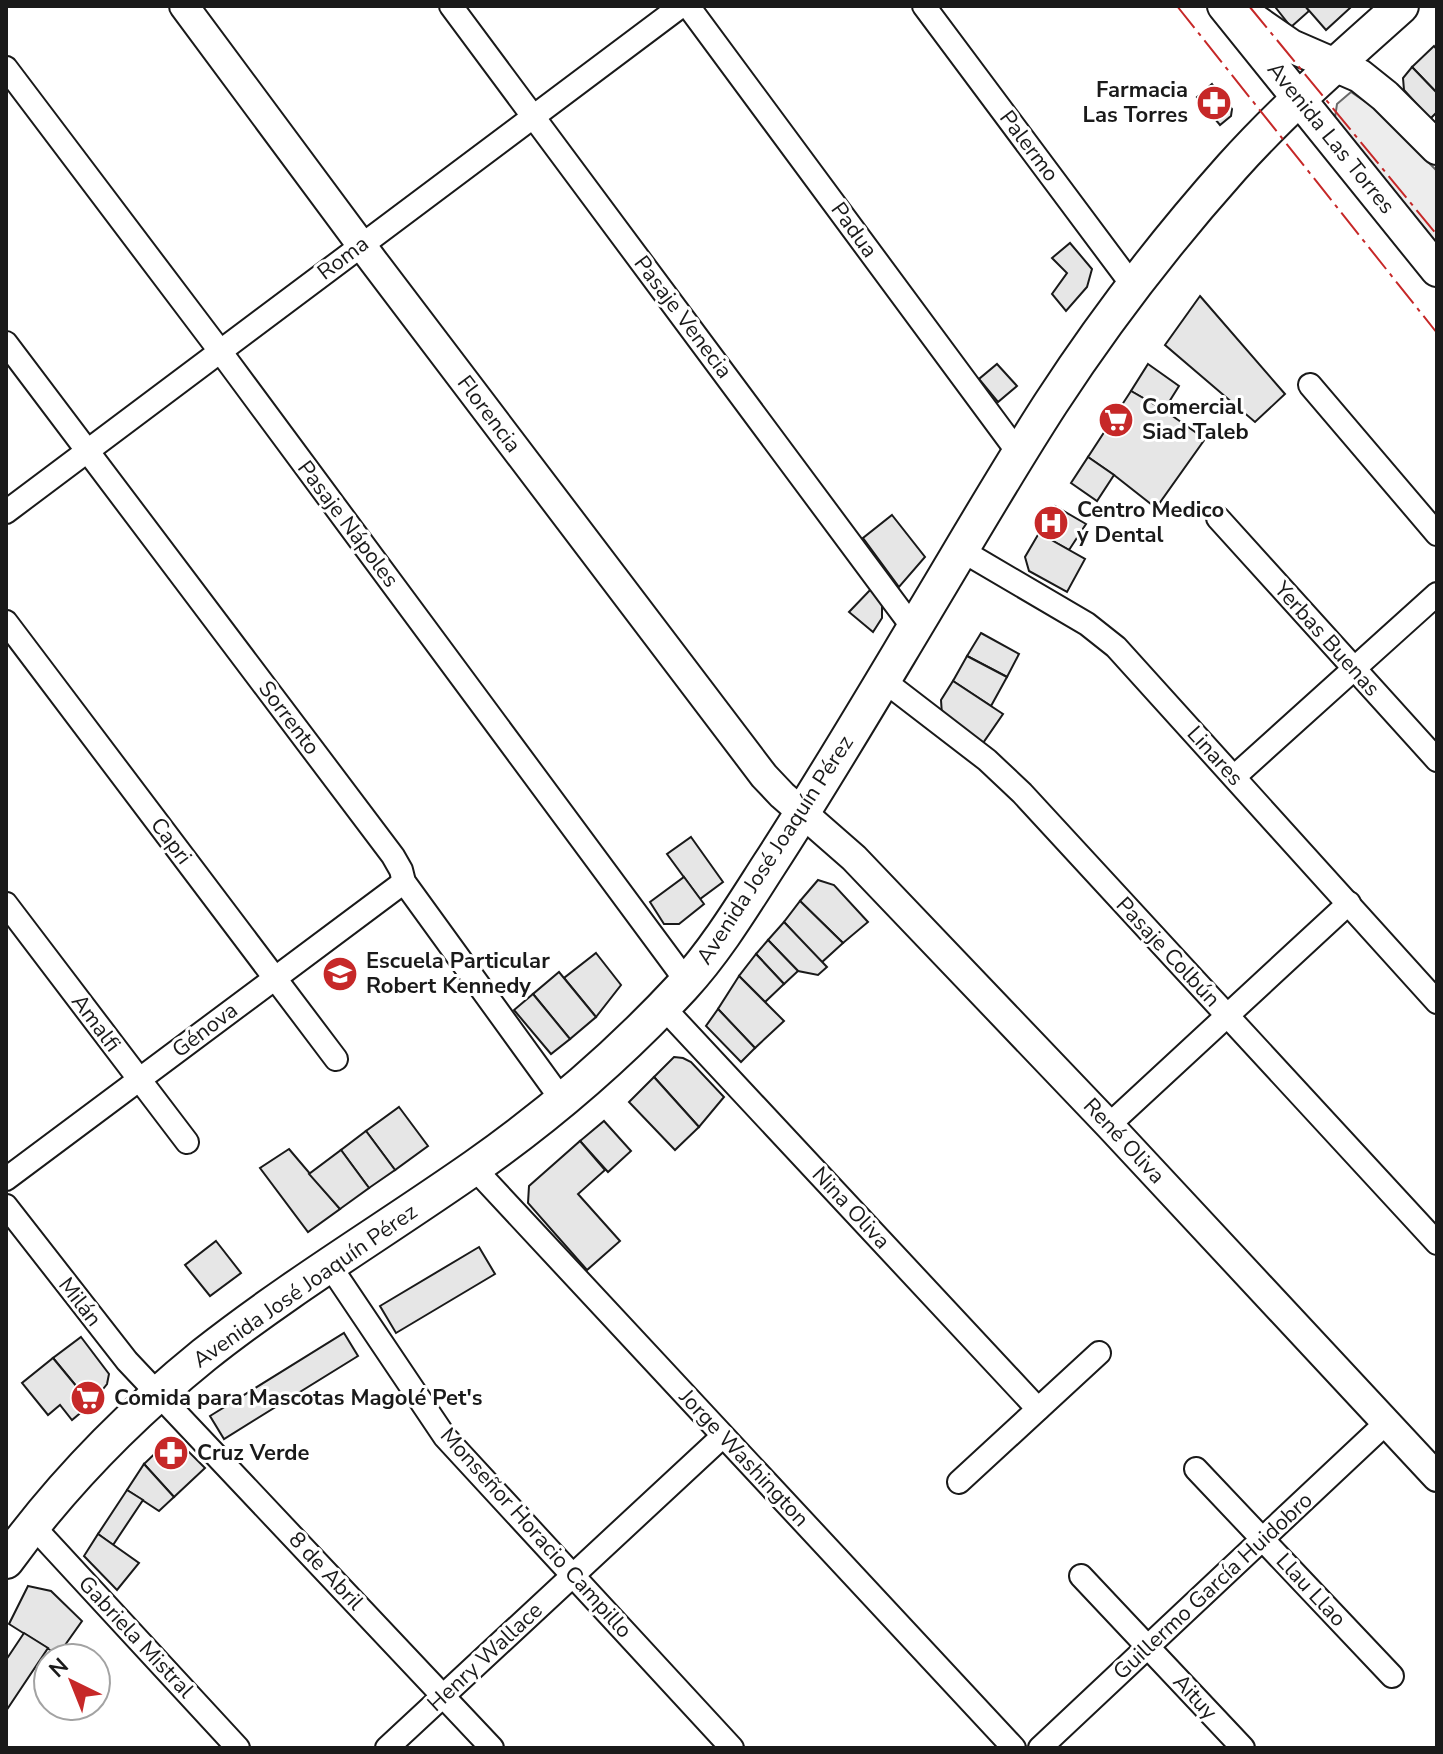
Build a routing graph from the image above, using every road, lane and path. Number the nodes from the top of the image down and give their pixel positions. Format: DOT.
graph roads {
  1 [pos="184,6"];
  2 [pos="451,6"];
  3 [pos="681,6"];
  4 [pos="688,6"];
  5 [pos="924,6"];
  6 [pos="1224,6"];
  7 [pos="1234,6"];
  8 [pos="1401,6"];
  9 [pos="1335,65"];
  10 [pos="6,68"];
  11 [pos="1298,98"];
  12 [pos="534,116"];
  13 [pos="1437,148"];
  14 [pos="361,245"];
  15 [pos="1437,270"];
  16 [pos="1133,286"];
  17 [pos="6,343"];
  18 [pos="220,351"];
  19 [pos="1310,385"];
  20 [pos="88,451"];
  21 [pos="1020,455"];
  22 [pos="6,512"];
  23 [pos="1218,518"];
  24 [pos="1437,534"];
  25 [pos="961,550"];
  26 [pos="1437,594"];
  27 [pos="6,622"];
  28 [pos="914,629"];
  29 [pos="1354,668"];
  30 [pos="883,680"];
  31 [pos="1437,760"];
  32 [pos="1234,777"];
  33 [pos="803,814"];
  34 [pos="404,882"];
  35 [pos="1349,903"];
  36 [pos="6,904"];
  37 [pos="274,978"];
  38 [pos="687,982"];
  39 [pos="1437,1002"];
  40 [pos="663,1007"];
  41 [pos="1227,1016"];
  42 [pos="336,1059"];
  43 [pos="139,1079"];
  44 [pos="562,1100"];
  45 [pos="1109,1125"];
  46 [pos="187,1142"];
  47 [pos="474,1168"];
  48 [pos="6,1179"];
  49 [pos="6,1206"];
  50 [pos="1437,1243"];
  51 [pos="330,1266"];
  52 [pos="1099,1353"];
  53 [pos="158,1393"];
  54 [pos="1038,1409"];
  55 [pos="1386,1423"];
  56 [pos="723,1436"];
  57 [pos="1196,1469"];
  58 [pos="1437,1477"];
  59 [pos="959,1482"];
  60 [pos="33,1526"];
  61 [pos="1263,1539"];
  62 [pos="6,1561"];
  63 [pos="573,1575"];
  64 [pos="1081,1576"];
  65 [pos="1148,1647"];
  66 [pos="1392,1676"];
  67 [pos="444,1696"];
  68 [pos="238,1748"];
  69 [pos="387,1748"];
  70 [pos="492,1748"];
  71 [pos="732,1748"];
  72 [pos="1014,1748"];
  73 [pos="1040,1748"];
  74 [pos="1243,1748"];
  1 -- 14 [label="street, Florencia"];
  2 -- 12 [label="street, Pasaje Venecia"];
  3 -- 12 [label="street, Roma"];
  4 -- 21 [label="street, Padua"];
  5 -- 16 [label="street, Palermo"];
  6 -- 11 [label="main road, Avenida Las Torres"];
  7 -- 9 [label="main road"];
  8 -- 9 [label="main road, Avenida José Joaquín Pérez"];
  9 -- 11 [label="main road, Avenida José Joaquín Pérez"];
  9 -- 13 [label="main road"];
  10 -- 18 [label="street, Pasaje Nápoles"];
  11 -- 15 [label="main road, Avenida Las Torres"];
  11 -- 16 [label="main road, Avenida José Joaquín Pérez"];
  12 -- 14 [label="street, Roma"];
  12 -- 28 [label="street, Pasaje Venecia"];
  14 -- 18 [label="street, Roma"];
  14 -- 33 [label="street, Florencia"];
  16 -- 21 [label="main road, Avenida José Joaquín Pérez"];
  17 -- 20 [label="street, Sorrento"];
  18 -- 20 [label="street, Roma"];
  18 -- 38 [label="street, Pasaje Nápoles"];
  19 -- 24 [label="street"];
  20 -- 22 [label="street, Roma"];
  20 -- 34 [label="street, Sorrento"];
  21 -- 25 [label="main road, Avenida José Joaquín Pérez"];
  23 -- 29 [label="street, Yerbas Buenas"];
  25 -- 28 [label="main road, Avenida José Joaquín Pérez"];
  25 -- 32 [label="street, Linares"];
  26 -- 29 [label="street"];
  27 -- 37 [label="street, Capri"];
  28 -- 30 [label="main road, Avenida José Joaquín Pérez"];
  29 -- 31 [label="street, Yerbas Buenas"];
  29 -- 32 [label="street"];
  30 -- 33 [label="main road, Avenida José Joaquín Pérez"];
  30 -- 41 [label="street, Pasaje Colbún"];
  32 -- 35 [label="street, Linares"];
  33 -- 38 [label="main road, Avenida José Joaquín Pérez"];
  33 -- 45 [label="street, René Oliva"];
  34 -- 37 [label="street, Génova"];
  34 -- 44 [label="street, Sorrento"];
  35 -- 39 [label="street, Linares"];
  35 -- 41 [label="street"];
  36 -- 43 [label="street, Amalfi"];
  37 -- 42 [label="street, Capri"];
  37 -- 43 [label="street, Génova"];
  38 -- 40 [label="main road, Avenida José Joaquín Pérez"];
  40 -- 44 [label="main road, Avenida José Joaquín Pérez"];
  40 -- 54 [label="street, Nina Oliva"];
  41 -- 45 [label="street"];
  41 -- 50 [label="street, Pasaje Colbún"];
  43 -- 46 [label="street, Amalfi"];
  43 -- 48 [label="street, Génova"];
  44 -- 47 [label="main road, Avenida José Joaquín Pérez"];
  45 -- 55 [label="street, René Oliva"];
  47 -- 51 [label="main road, Avenida José Joaquín Pérez"];
  47 -- 56 [label="street, Jorge Washington"];
  49 -- 53 [label="street, Milán"];
  51 -- 53 [label="main road, Avenida José Joaquín Pérez"];
  51 -- 63 [label="street, Monseñor Horacio Campillo"];
  52 -- 54 [label="street"];
  53 -- 60 [label="main road, Avenida José Joaquín Pérez"];
  53 -- 67 [label="street, 8 de Abril"];
  54 -- 59 [label="street"];
  55 -- 58 [label="street, René Oliva"];
  55 -- 61 [label="street, Guillermo García Huidobro"];
  56 -- 63 [label="street, Henry Wallace"];
  56 -- 72 [label="street, Jorge Washington"];
  57 -- 61 [label="street, Llau Llao"];
  60 -- 62 [label="main road, Avenida José Joaquín Pérez"];
  60 -- 68 [label="street, Gabriela Mistral"];
  61 -- 65 [label="street, Guillermo García Huidobro"];
  61 -- 66 [label="street, Llau Llao"];
  63 -- 67 [label="street, Henry Wallace"];
  63 -- 71 [label="street, Monseñor Horacio Campillo"];
  64 -- 65 [label="street, Aituy"];
  65 -- 73 [label="street, Guillermo García Huidobro"];
  65 -- 74 [label="street, Aituy"];
  67 -- 69 [label="street, Henry Wallace"];
  67 -- 70 [label="street, 8 de Abril"];
}
